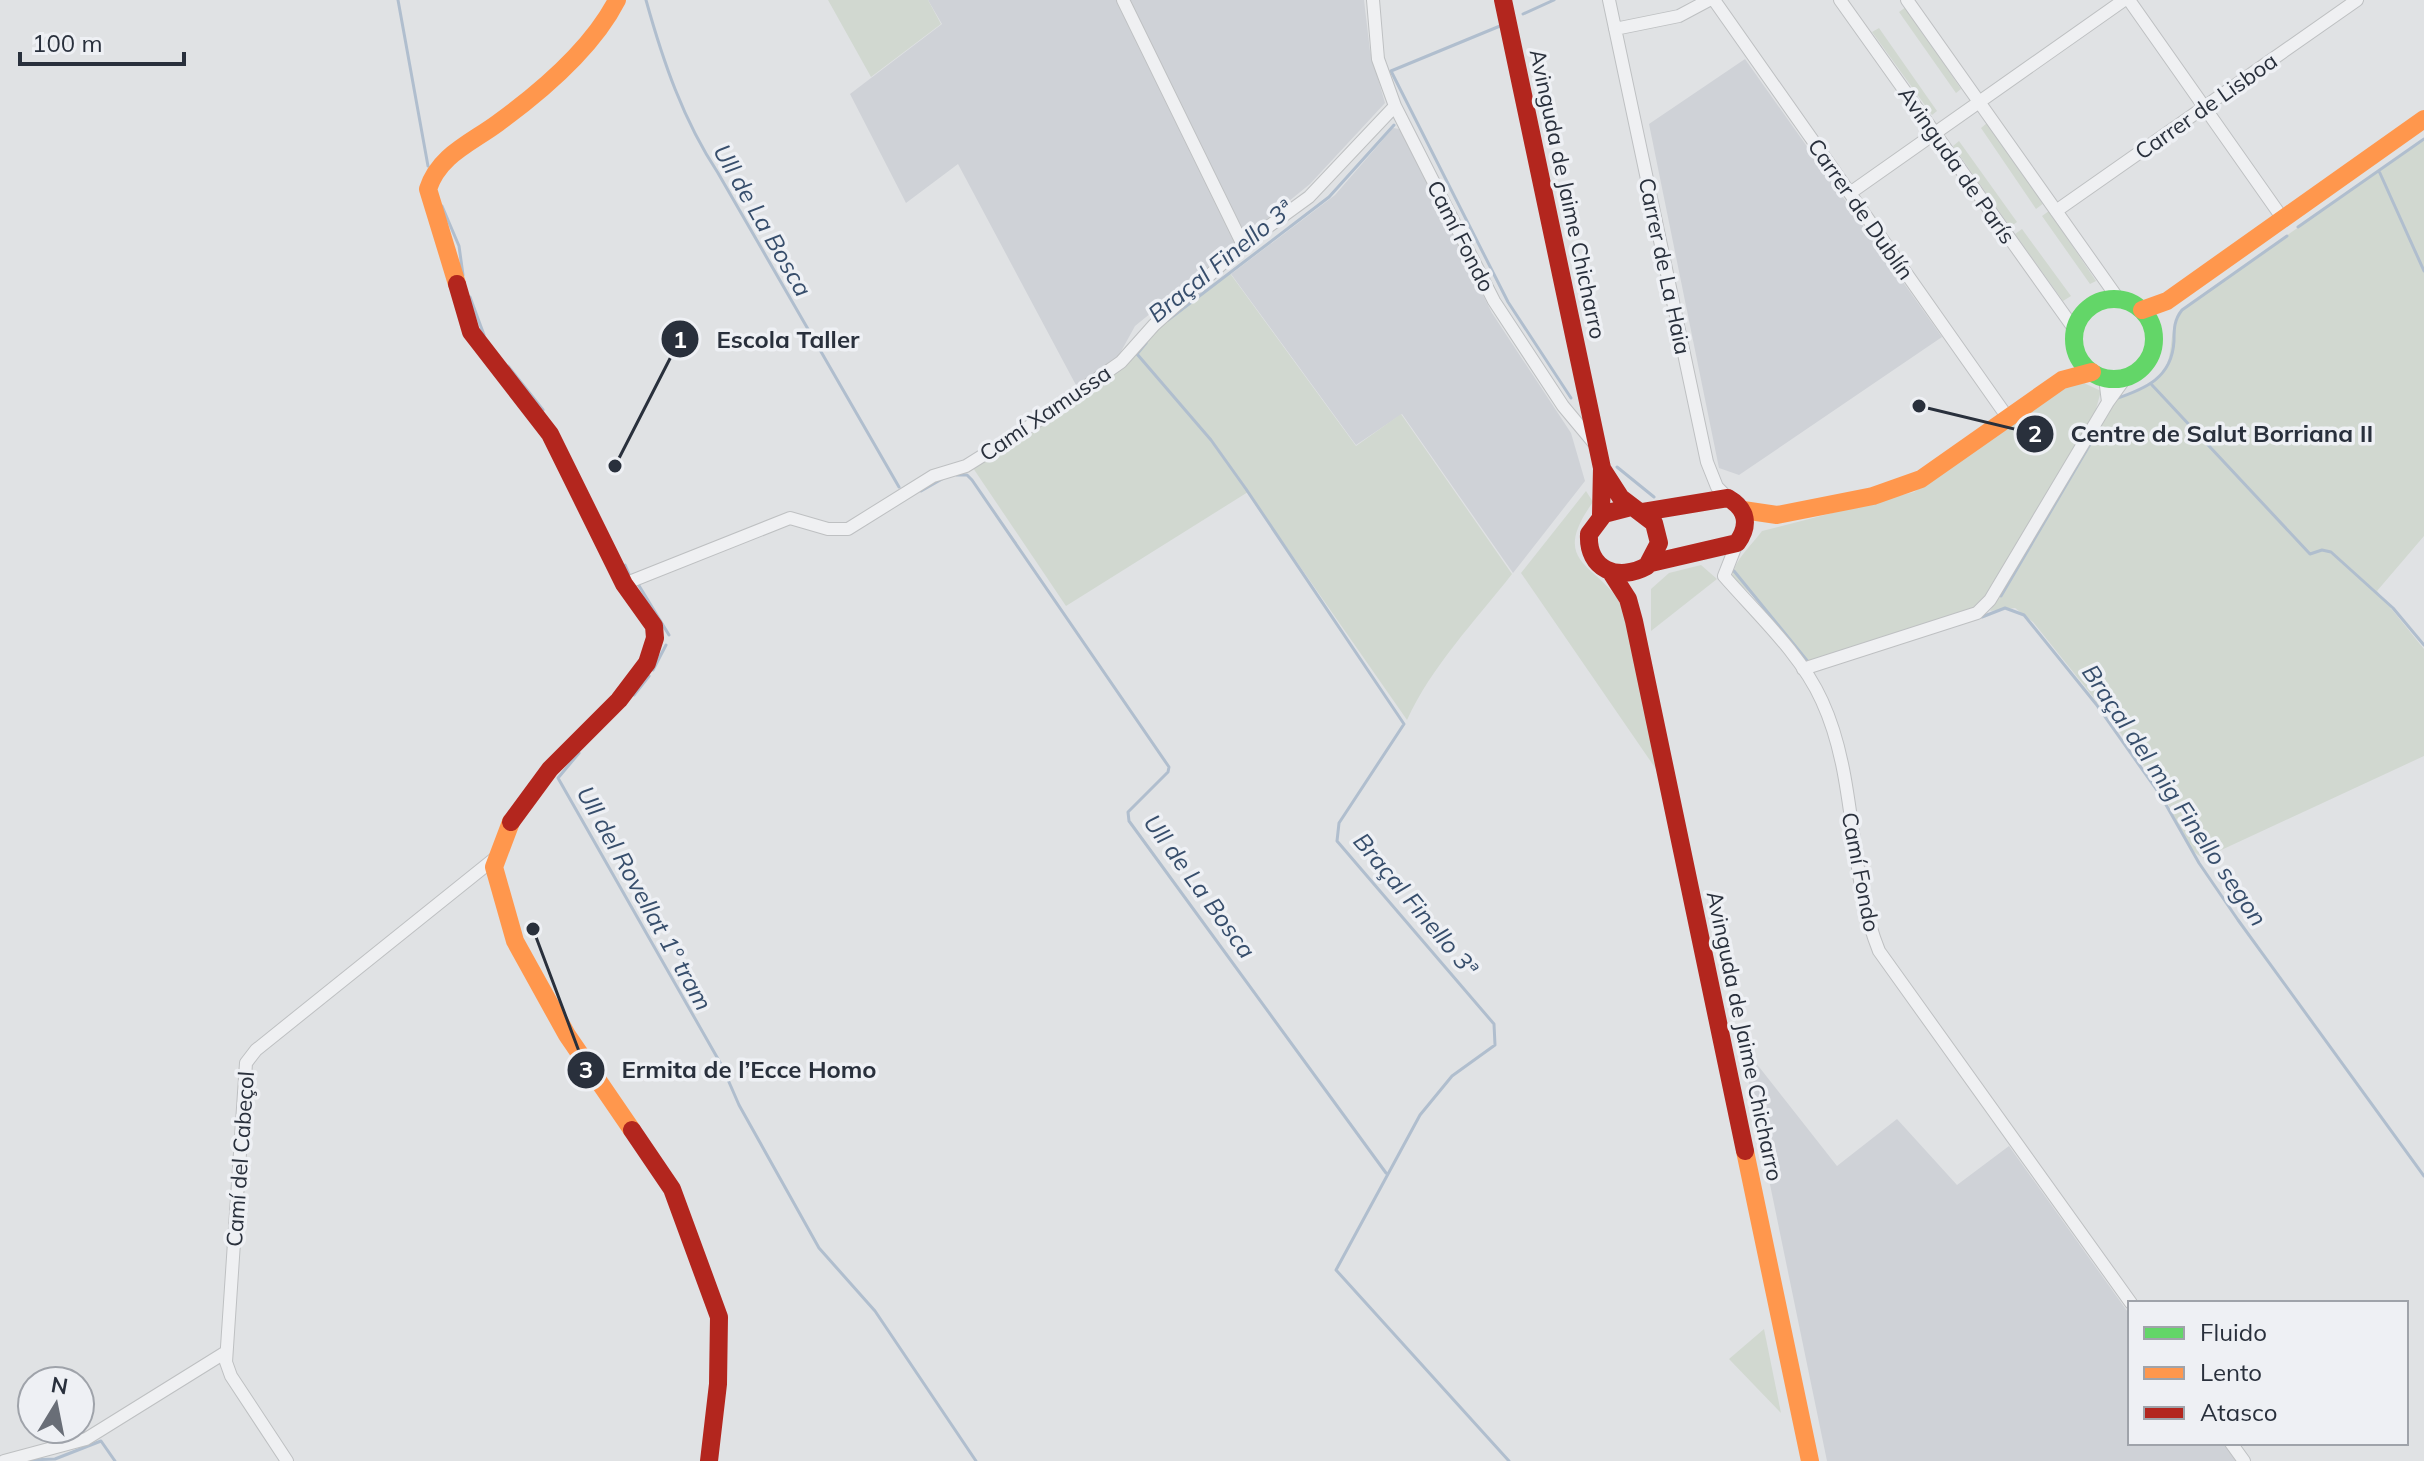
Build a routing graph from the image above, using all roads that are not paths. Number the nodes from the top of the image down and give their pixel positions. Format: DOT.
graph roads {
  1 [pos="617,0"];
  2 [pos="1123,0"];
  3 [pos="1373,0"];
  4 [pos="1503,0"];
  5 [pos="1609,0"];
  6 [pos="1712,0"];
  7 [pos="1840,0"];
  8 [pos="1907,0"];
  9 [pos="2126,0"];
  10 [pos="2357,0"];
  11 [pos="1615,29"];
  12 [pos="1979,102"];
  13 [pos="1395,106"];
  14 [pos="2204,107"];
  15 [pos="2424,119"];
  16 [pos="1935,134"];
  17 [pos="1850,193"];
  18 [pos="2056,211"];
  19 [pos="2283,219"];
  20 [pos="1243,245"];
  21 [pos="2119,300"];
  22 [pos="2167,301"];
  23 [pos="2142,310"];
  24 [pos="2075,330"];
  25 [pos="2153,330"];
  26 [pos="2078,355"];
  27 [pos="2098,375"];
  28 [pos="2126,377"];
  29 [pos="2062,380"];
  30 [pos="2108,402"];
  31 [pos="2008,418"];
  32 [pos="1600,459"];
  33 [pos="1728,498"];
  34 [pos="1637,509"];
  35 [pos="1743,510"];
  36 [pos="1601,515"];
  37 [pos="1777,515"];
  38 [pos="1741,538"];
  39 [pos="1647,566"];
  40 [pos="1612,574"];
  41 [pos="624,584"];
  42 [pos="1634,621"];
  43 [pos="1803,669"];
  44 [pos="494,859"];
  45 [pos="2130,1301"];
  46 [pos="226,1352"];
  47 [pos="4,1461"];
  48 [pos="287,1461"];
  49 [pos="709,1461"];
  50 [pos="1810,1461"];
  1 -- 41 [label="street"];
  2 -- 20 [label="street"];
  3 -- 13 [label="street, Camí Fondo"];
  4 -- 32 [label="street, Avinguda de Jaime Chicharro"];
  5 -- 11 [label="street"];
  6 -- 11 [label="street"];
  6 -- 17 [label="street, Carrer de Dublín"];
  7 -- 16 [label="street, Avinguda de París"];
  8 -- 12 [label="street"];
  9 -- 12 [label="street"];
  9 -- 14 [label="street"];
  10 -- 14 [label="street, Carrer de Lisboa"];
  11 -- 33 [label="street, Carrer de La Haia"];
  12 -- 16 [label="street"];
  12 -- 18 [label="street"];
  13 -- 20 [label="street, Camí Xamussa"];
  13 -- 32 [label="street, Camí Fondo"];
  14 -- 18 [label="street, Carrer de Lisboa"];
  14 -- 19 [label="street"];
  15 -- 19 [label="street"];
  16 -- 17 [label="street"];
  16 -- 24 [label="street, Avinguda de París"];
  17 -- 31 [label="street, Carrer de Dublín"];
  18 -- 21 [label="street"];
  19 -- 22 [label="street"];
  20 -- 41 [label="street, Camí Xamussa"];
  21 -- 23 [label="street"];
  21 -- 24 [label="street"];
  22 -- 23 [label="street"];
  22 -- 25 [label="street"];
  23 -- 25 [label="street"];
  24 -- 26 [label="street"];
  25 -- 28 [label="street"];
  26 -- 27 [label="street"];
  26 -- 29 [label="street"];
  27 -- 28 [label="street"];
  27 -- 29 [label="street"];
  27 -- 30 [label="street"];
  28 -- 30 [label="street"];
  29 -- 31 [label="street"];
  30 -- 43 [label="street"];
  31 -- 37 [label="street"];
  32 -- 34 [label="street"];
  32 -- 36 [label="street"];
  33 -- 34 [label="street"];
  33 -- 35 [label="street"];
  34 -- 36 [label="street"];
  34 -- 39 [label="street"];
  35 -- 37 [label="street"];
  35 -- 38 [label="street"];
  36 -- 40 [label="street"];
  37 -- 38 [label="street"];
  38 -- 39 [label="street"];
  38 -- 43 [label="street, Camí Fondo"];
  39 -- 40 [label="street"];
  39 -- 42 [label="street"];
  40 -- 42 [label="street"];
  41 -- 44 [label="street"];
  42 -- 50 [label="street, Avinguda de Jaime Chicharro"];
  43 -- 45 [label="street, Camí Fondo"];
  44 -- 46 [label="street, Camí del Cabeçol"];
  44 -- 49 [label="street"];
  46 -- 47 [label="street"];
  46 -- 48 [label="street, Camí del Cabeçol"];
}
